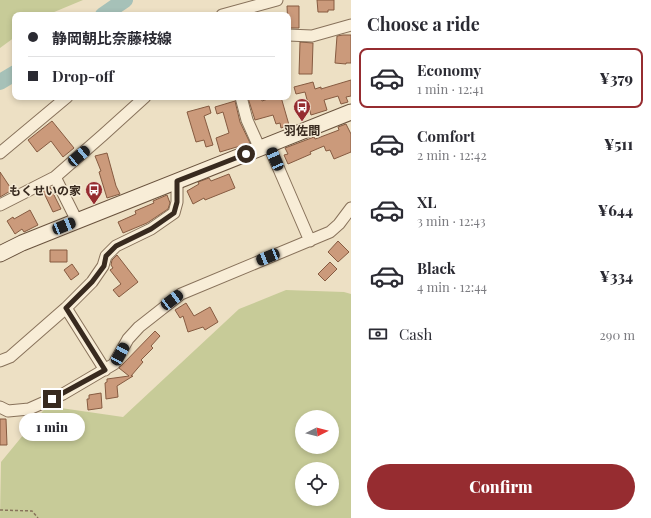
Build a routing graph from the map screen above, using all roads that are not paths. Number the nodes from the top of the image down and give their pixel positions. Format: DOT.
graph roads {
  1 [pos="277,0"];
  2 [pos="233,12"];
  3 [pos="351,25"];
  4 [pos="291,35"];
  5 [pos="63,100"];
  6 [pos="142,100"];
  7 [pos="242,100"];
  8 [pos="351,112"];
  9 [pos="264,147"];
  10 [pos="0,153"];
  11 [pos="55,176"];
  12 [pos="177,181"];
  13 [pos="0,205"];
  14 [pos="351,208"];
  15 [pos="77,221"];
  16 [pos="310,241"];
  17 [pos="0,254"];
  18 [pos="66,308"];
  19 [pos="0,361"];
  20 [pos="105,370"];
  21 [pos="0,407"];
  1 -- 2 [label="street"];
  3 -- 4 [label="street"];
  5 -- 10 [label="street"];
  6 -- 11 [label="street"];
  7 -- 9 [label="street"];
  8 -- 9 [label="main road"];
  9 -- 12 [label="main road"];
  9 -- 16 [label="street"];
  11 -- 13 [label="street"];
  11 -- 15 [label="street"];
  12 -- 15 [label="main road"];
  12 -- 18 [label="street"];
  14 -- 16 [label="street"];
  15 -- 17 [label="main road"];
  16 -- 20 [label="street"];
  18 -- 19 [label="street"];
  18 -- 20 [label="street"];
  20 -- 21 [label="street"];
}
